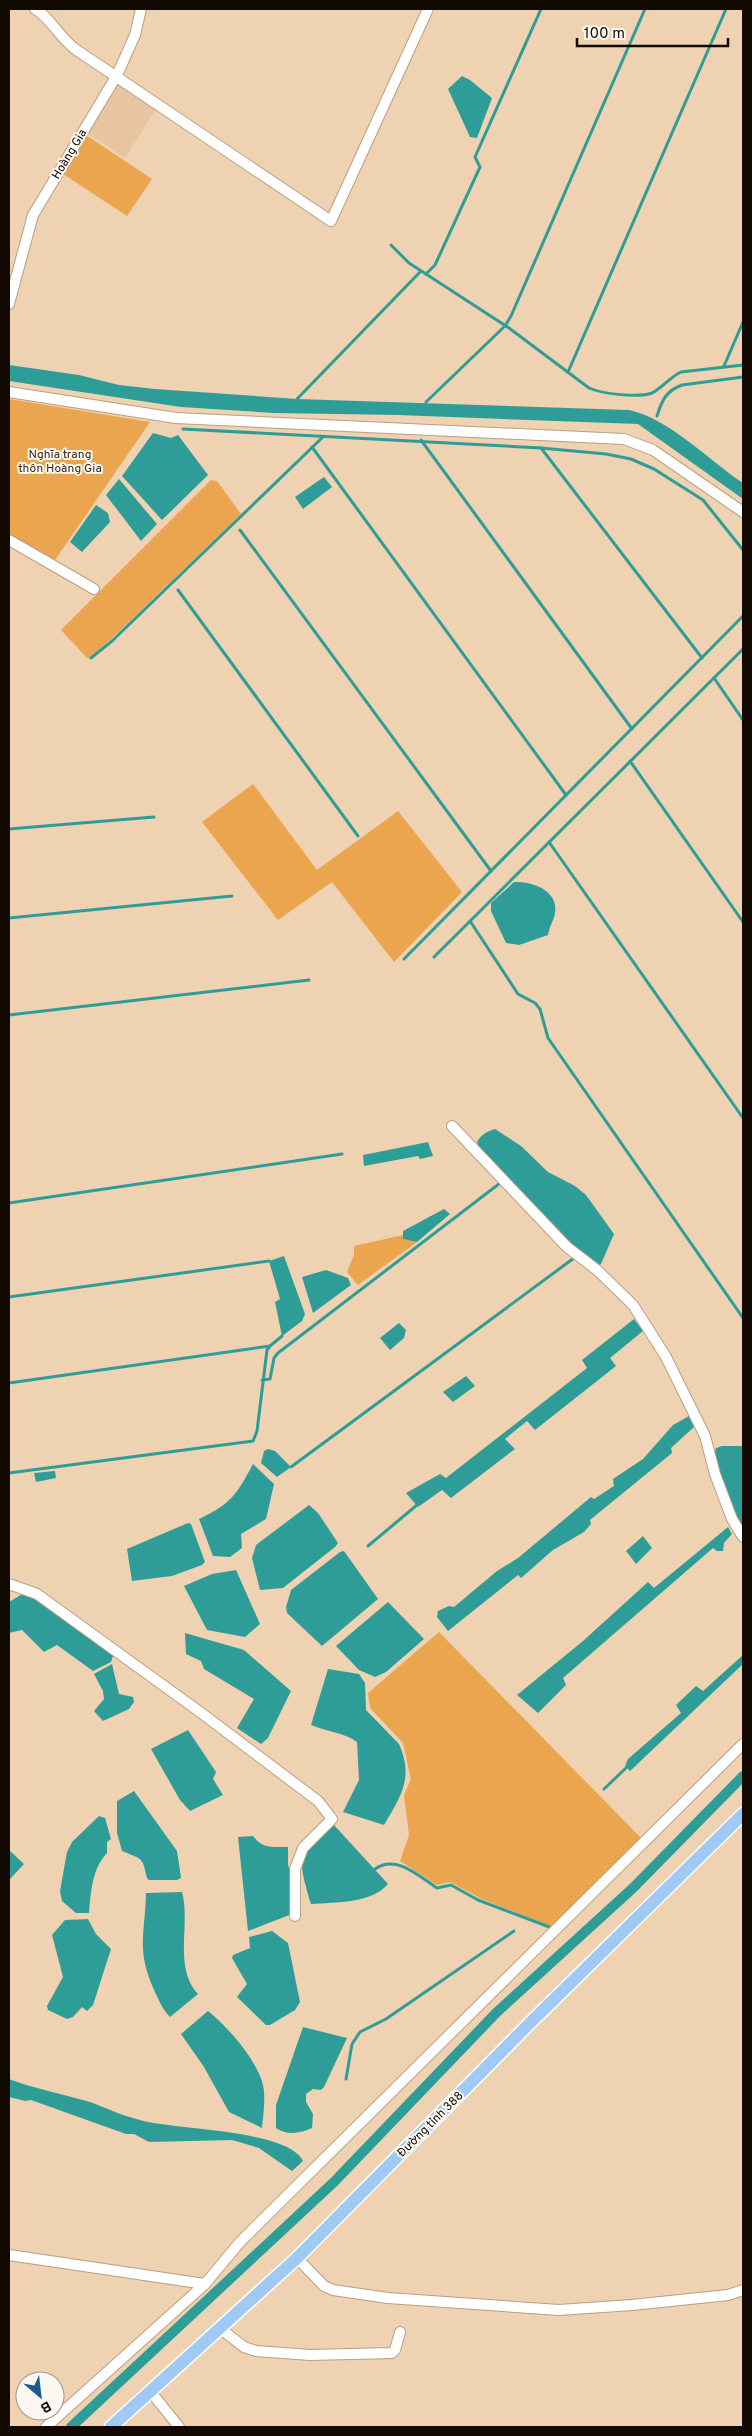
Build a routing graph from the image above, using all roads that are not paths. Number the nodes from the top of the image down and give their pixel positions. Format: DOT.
graph roads {
  1 [pos="35,9"];
  2 [pos="141,9"];
  3 [pos="428,9"];
  4 [pos="117,76"];
  5 [pos="9,304"];
  6 [pos="9,392"];
  7 [pos="743,512"];
  8 [pos="9,540"];
  9 [pos="94,589"];
  10 [pos="452,1126"];
  11 [pos="743,1537"];
  12 [pos="9,1584"];
  13 [pos="743,1744"];
  14 [pos="743,1814"];
  15 [pos="295,1916"];
  16 [pos="9,2255"];
  17 [pos="297,2258"];
  18 [pos="205,2284"];
  19 [pos="743,2290"];
  20 [pos="221,2329"];
  21 [pos="400,2332"];
  22 [pos="151,2392"];
  23 [pos="46,2427"];
  24 [pos="111,2427"];
  25 [pos="179,2427"];
  1 -- 4 [label="street"];
  2 -- 4 [label="street, Hoàng Gia"];
  3 -- 4 [label="street"];
  4 -- 5 [label="street, Hoàng Gia"];
  6 -- 7 [label="street"];
  8 -- 9 [label="street"];
  10 -- 11 [label="street"];
  12 -- 15 [label="street"];
  13 -- 18 [label="street"];
  14 -- 17 [label="main road, Đường tỉnh 388"];
  16 -- 18 [label="street"];
  17 -- 19 [label="street"];
  17 -- 20 [label="main road, Đường tỉnh 388"];
  18 -- 23 [label="street"];
  20 -- 21 [label="street"];
  20 -- 22 [label="main road, Đường tỉnh 388"];
  22 -- 24 [label="main road, Đường tỉnh 388"];
  22 -- 25 [label="street"];
}
